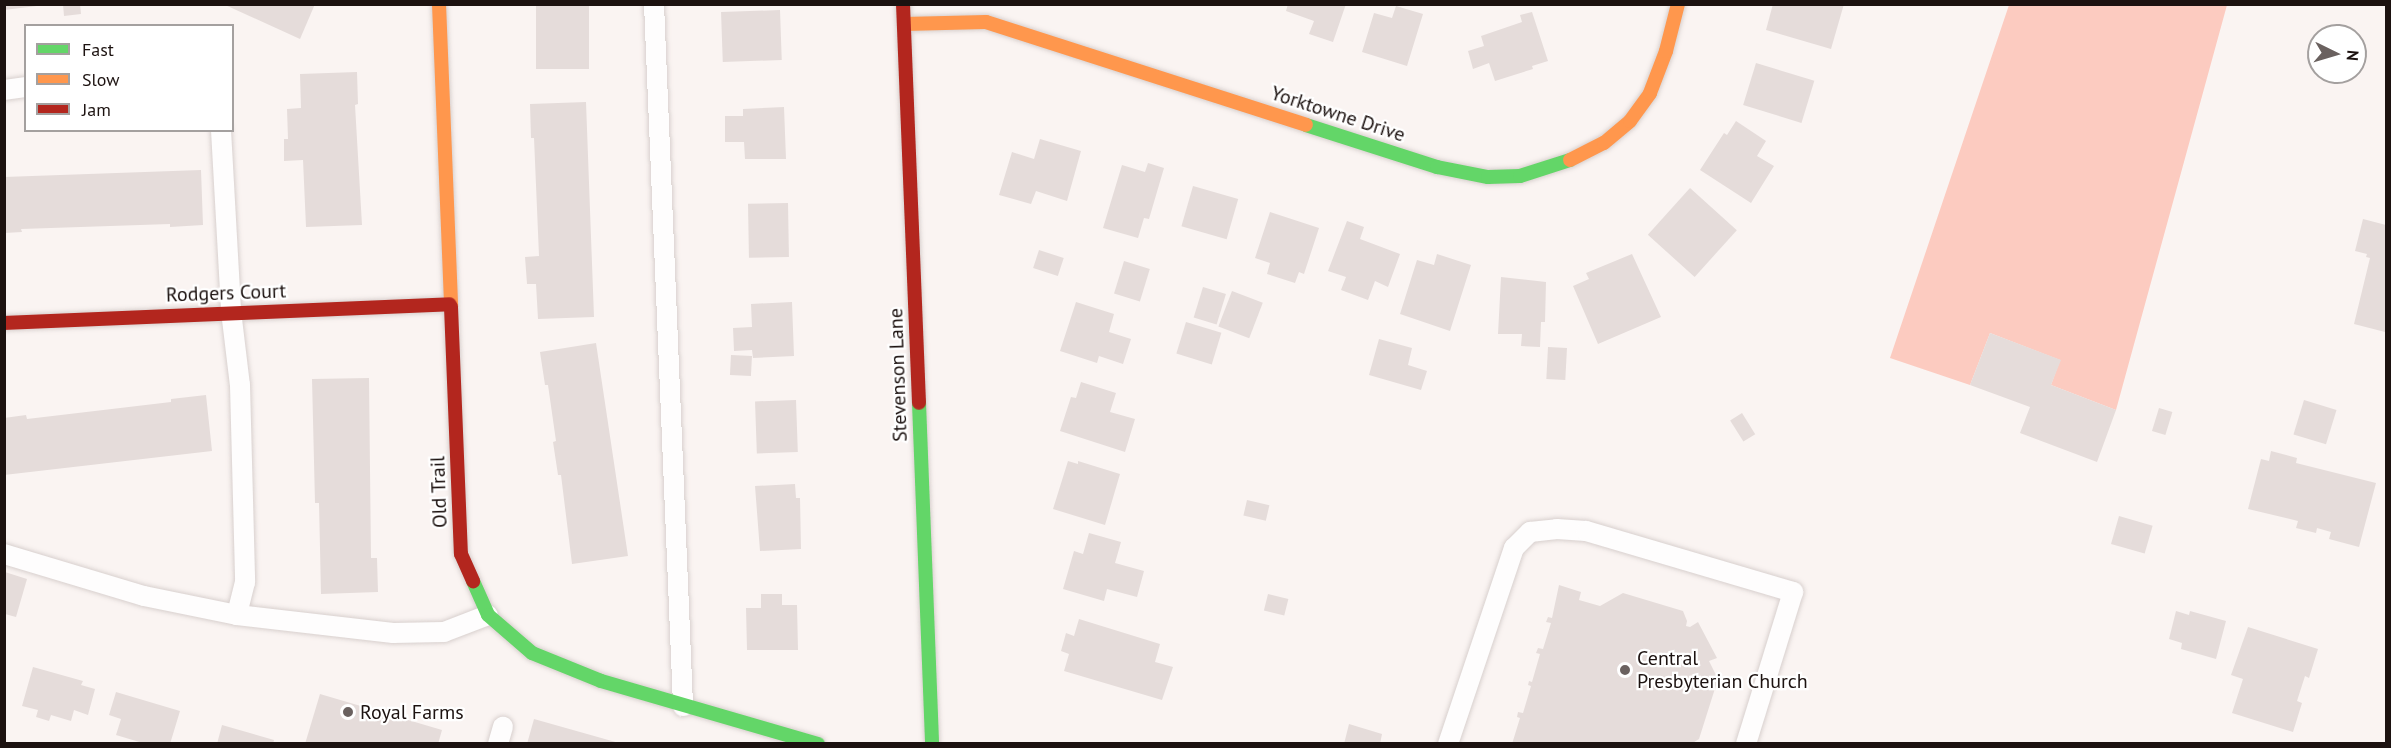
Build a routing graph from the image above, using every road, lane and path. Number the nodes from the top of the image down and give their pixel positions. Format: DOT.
graph roads {
  1 [pos="439,4"];
  2 [pos="654,4"];
  3 [pos="903,4"];
  4 [pos="1678,4"];
  5 [pos="904,24"];
  6 [pos="24,87"];
  7 [pos="4,90"];
  8 [pos="220,132"];
  9 [pos="450,304"];
  10 [pos="231,312"];
  11 [pos="4,323"];
  12 [pos="4,554"];
  13 [pos="237,615"];
  14 [pos="488,615"];
  15 [pos="683,706"];
  16 [pos="790,739"];
  17 [pos="818,744"];
  18 [pos="932,744"];
  19 [pos="1448,744"];
  20 [pos="1746,744"];
  1 -- 9 [label="street, Old Trail"];
  2 -- 15 [label="lane"];
  3 -- 5 [label="street, Stevenson Lane"];
  4 -- 5 [label="street, Yorktowne Drive"];
  5 -- 18 [label="street, Stevenson Lane"];
  6 -- 7 [label="lane"];
  8 -- 10 [label="lane"];
  9 -- 10 [label="street, Rodgers Court"];
  9 -- 14 [label="street, Old Trail"];
  10 -- 11 [label="street, Rodgers Court"];
  10 -- 13 [label="lane"];
  12 -- 13 [label="lane"];
  13 -- 14 [label="lane"];
  14 -- 15 [label="street, Old Trail"];
  15 -- 16 [label="street, Old Trail"];
  16 -- 17 [label="street, Old Trail"];
  19 -- 20 [label="lane"];
}
